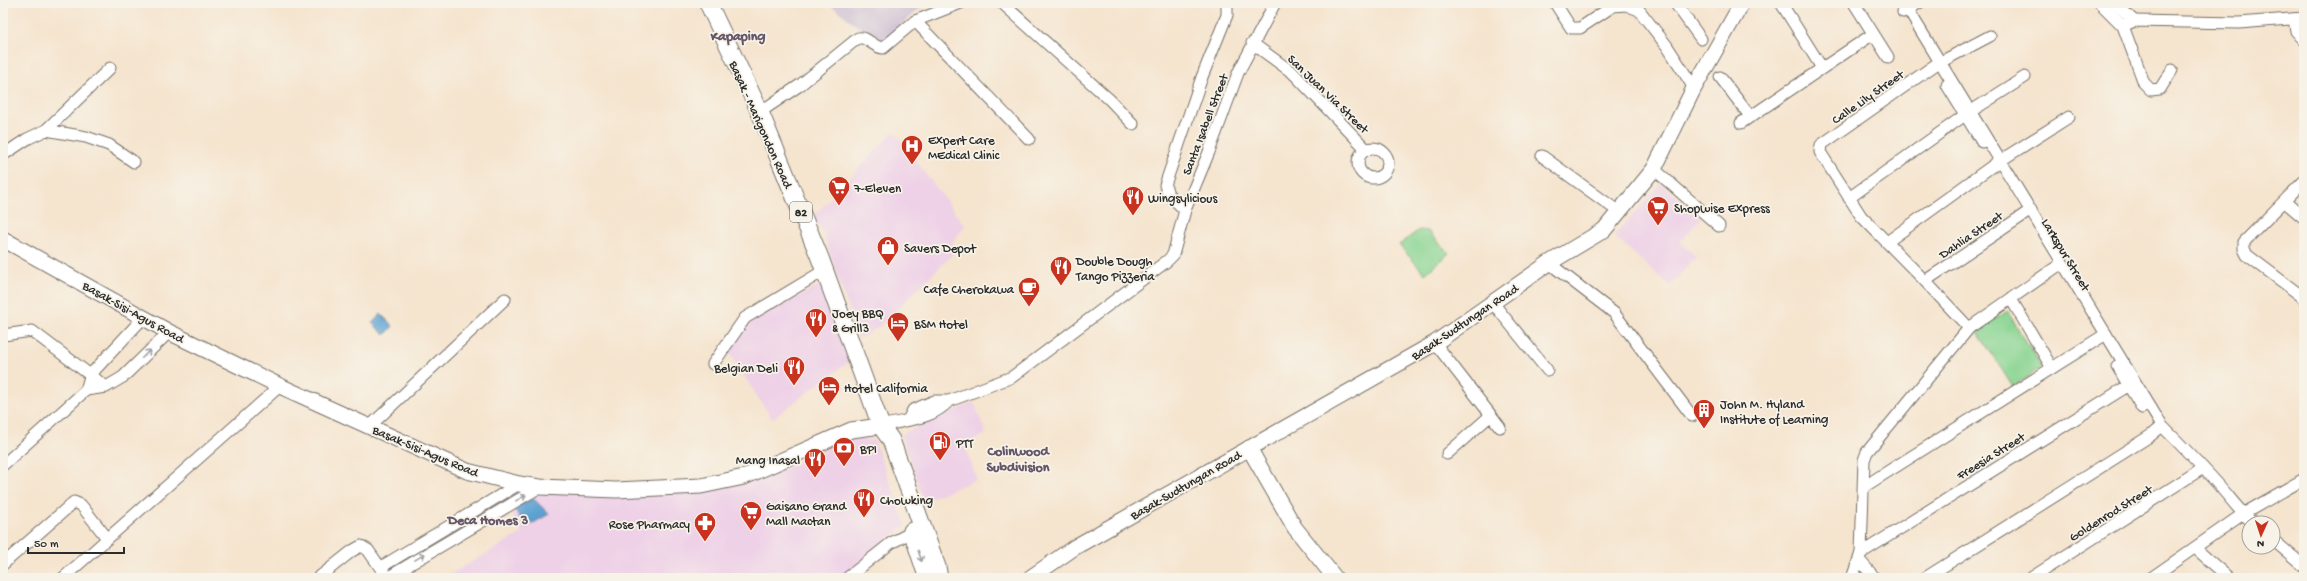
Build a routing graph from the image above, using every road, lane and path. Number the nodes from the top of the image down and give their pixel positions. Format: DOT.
graph roads {
  1 [pos="708,3"];
  2 [pos="961,3"];
  3 [pos="1002,3"];
  4 [pos="1227,3"];
  5 [pos="1275,3"];
  6 [pos="1556,3"];
  7 [pos="1675,3"];
  8 [pos="1742,3"];
  9 [pos="1781,3"];
  10 [pos="1854,3"];
  11 [pos="1919,3"];
  12 [pos="2100,3"];
  13 [pos="2115,3"];
  14 [pos="1903,7"];
  15 [pos="2299,19"];
  16 [pos="915,21"];
  17 [pos="2134,21"];
  18 [pos="2123,26"];
  19 [pos="1873,34"];
  20 [pos="1990,36"];
  21 [pos="1701,40"];
  22 [pos="2304,40"];
  23 [pos="1252,43"];
  24 [pos="1888,57"];
  25 [pos="1938,64"];
  26 [pos="110,68"];
  27 [pos="1822,68"];
  28 [pos="2172,70"];
  29 [pos="2025,77"];
  30 [pos="1720,78"];
  31 [pos="1694,88"];
  32 [pos="760,112"];
  33 [pos="1968,113"];
  34 [pos="2069,117"];
  35 [pos="1133,124"];
  36 [pos="46,130"];
  37 [pos="1029,139"];
  38 [pos="1367,150"];
  39 [pos="3,155"];
  40 [pos="1542,156"];
  41 [pos="134,162"];
  42 [pos="1998,162"];
  43 [pos="1654,169"];
  44 [pos="2304,181"];
  45 [pos="1849,198"];
  46 [pos="2285,202"];
  47 [pos="1185,210"];
  48 [pos="1618,212"];
  49 [pos="2028,212"];
  50 [pos="2304,218"];
  51 [pos="1719,226"];
  52 [pos="3,239"];
  53 [pos="1887,242"];
  54 [pos="1549,264"];
  55 [pos="2059,264"];
  56 [pos="825,270"];
  57 [pos="1925,281"];
  58 [pos="2304,298"];
  59 [pos="505,299"];
  60 [pos="2011,299"];
  61 [pos="1493,303"];
  62 [pos="143,318"];
  63 [pos="1969,328"];
  64 [pos="169,332"];
  65 [pos="3,335"];
  66 [pos="2103,336"];
  67 [pos="1435,343"];
  68 [pos="713,364"];
  69 [pos="2052,368"];
  70 [pos="1547,370"];
  71 [pos="91,374"];
  72 [pos="2131,383"];
  73 [pos="280,386"];
  74 [pos="106,387"];
  75 [pos="86,390"];
  76 [pos="1491,415"];
  77 [pos="1692,416"];
  78 [pos="881,426"];
  79 [pos="369,427"];
  80 [pos="1500,427"];
  81 [pos="2159,429"];
  82 [pos="1249,448"];
  83 [pos="1448,454"];
  84 [pos="3,465"];
  85 [pos="2200,470"];
  86 [pos="519,484"];
  87 [pos="2301,485"];
  88 [pos="1865,486"];
  89 [pos="540,487"];
  90 [pos="2243,514"];
  91 [pos="912,532"];
  92 [pos="107,538"];
  93 [pos="2281,547"];
  94 [pos="2195,548"];
  95 [pos="1861,557"];
  96 [pos="3,564"];
  97 [pos="2304,566"];
  98 [pos="381,567"];
  99 [pos="63,578"];
  100 [pos="318,578"];
  101 [pos="387,578"];
  102 [pos="847,578"];
  103 [pos="930,578"];
  104 [pos="939,578"];
  105 [pos="1030,578"];
  106 [pos="1335,578"];
  107 [pos="1852,578"];
  108 [pos="1875,578"];
  109 [pos="1925,578"];
  110 [pos="2030,578"];
  111 [pos="2151,578"];
  112 [pos="2229,578"];
  1 -- 32 [label="main road, Basak - Marigondon Road / 82"];
  2 -- 16 [label="street"];
  3 -- 35 [label="street"];
  4 -- 47 [label="street"];
  5 -- 23 [label="street, Santa Isabell Street"];
  6 -- 31 [label="street"];
  7 -- 21 [label="street"];
  8 -- 31 [label="street, Basak-Sudtungan Road"];
  9 -- 27 [label="street"];
  10 -- 19 [label="street"];
  11 -- 14 [label="street"];
  12 -- 18 [label="street"];
  13 -- 17 [label="street"];
  14 -- 25 [label="street, Larkspur Street"];
  15 -- 17 [label="street"];
  15 -- 22 [label="street"];
  16 -- 32 [label="street"];
  16 -- 37 [label="street"];
  17 -- 18 [label="street"];
  18 -- 28 [label="street"];
  19 -- 24 [label="street"];
  19 -- 27 [label="street"];
  20 -- 25 [label="street, Calle Lily Street"];
  23 -- 38 [label="street, San Juan Via Street"];
  23 -- 47 [label="street, Santa Isabell Street"];
  25 -- 33 [label="street, Larkspur Street"];
  25 -- 45 [label="street, Calle Lily Street"];
  26 -- 36 [label="street"];
  27 -- 30 [label="street"];
  29 -- 33 [label="street"];
  31 -- 43 [label="street, Basak-Sudtungan Road"];
  32 -- 56 [label="main road, Basak - Marigondon Road / 82"];
  33 -- 42 [label="street, Larkspur Street"];
  33 -- 45 [label="street"];
  34 -- 42 [label="street"];
  36 -- 39 [label="street"];
  36 -- 41 [label="street"];
  40 -- 48 [label="street"];
  42 -- 49 [label="street, Larkspur Street"];
  42 -- 53 [label="street"];
  43 -- 48 [label="street, Basak-Sudtungan Road"];
  43 -- 51 [label="street"];
  44 -- 46 [label="street"];
  45 -- 53 [label="street"];
  46 -- 50 [label="street"];
  46 -- 58 [label="street"];
  47 -- 78 [label="street, Santa Isabell Street"];
  48 -- 54 [label="street, Basak-Sudtungan Road"];
  49 -- 55 [label="street, Larkspur Street"];
  49 -- 57 [label="street, Dahlia Street"];
  52 -- 62 [label="street, Basak-Sisi-Agus Road"];
  53 -- 57 [label="street"];
  54 -- 61 [label="street, Basak-Sudtungan Road"];
  54 -- 77 [label="street"];
  55 -- 60 [label="street"];
  55 -- 66 [label="street, Larkspur Street"];
  56 -- 68 [label="street"];
  56 -- 78 [label="main road, Basak - Marigondon Road / 82"];
  57 -- 63 [label="street"];
  59 -- 79 [label="street"];
  60 -- 63 [label="street"];
  60 -- 69 [label="street"];
  61 -- 67 [label="street, Basak-Sudtungan Road"];
  61 -- 70 [label="street"];
  62 -- 64 [label="street, Basak-Sisi-Agus Road"];
  62 -- 71 [label="street"];
  63 -- 88 [label="street"];
  64 -- 73 [label="street, Basak-Sisi-Agus Road"];
  74 -- 64 [label="street, one-way"];
  65 -- 71 [label="street"];
  66 -- 69 [label="street"];
  66 -- 72 [label="street, Larkspur Street"];
  67 -- 76 [label="street"];
  67 -- 82 [label="street, Basak-Sudtungan Road"];
  69 -- 88 [label="street"];
  71 -- 74 [label="street"];
  71 -- 75 [label="street"];
  72 -- 81 [label="street, Larkspur Street"];
  72 -- 95 [label="street, Freesia Street"];
  73 -- 79 [label="street, Basak-Sisi-Agus Road"];
  73 -- 92 [label="street"];
  74 -- 75 [label="street"];
  75 -- 84 [label="street"];
  76 -- 80 [label="street"];
  76 -- 83 [label="street"];
  78 -- 89 [label="street, Basak-Sisi-Agus Road"];
  78 -- 91 [label="main road, Basak - Marigondon Road / 82"];
  78 -- 104 [label="main road, Basak - Marigondon Road / 82"];
  79 -- 86 [label="street, Basak-Sisi-Agus Road"];
  81 -- 85 [label="street, Larkspur Street"];
  81 -- 109 [label="street"];
  82 -- 105 [label="street, Basak-Sudtungan Road"];
  82 -- 106 [label="street"];
  85 -- 90 [label="street, Larkspur Street"];
  85 -- 110 [label="street, Goldenrod Street"];
  86 -- 89 [label="street, Basak-Sisi-Agus Road"];
  86 -- 98 [label="street"];
  87 -- 90 [label="street"];
  88 -- 95 [label="street"];
  101 -- 89 [label="street, one-way"];
  90 -- 94 [label="street"];
  91 -- 102 [label="street"];
  91 -- 103 [label="main road, Basak - Marigondon Road / 82, one-way"];
  92 -- 96 [label="street"];
  92 -- 99 [label="street"];
  93 -- 97 [label="street"];
  94 -- 111 [label="street"];
  94 -- 112 [label="street"];
  95 -- 107 [label="street"];
  95 -- 108 [label="street"];
  98 -- 100 [label="street"];
  98 -- 101 [label="street"];
}
